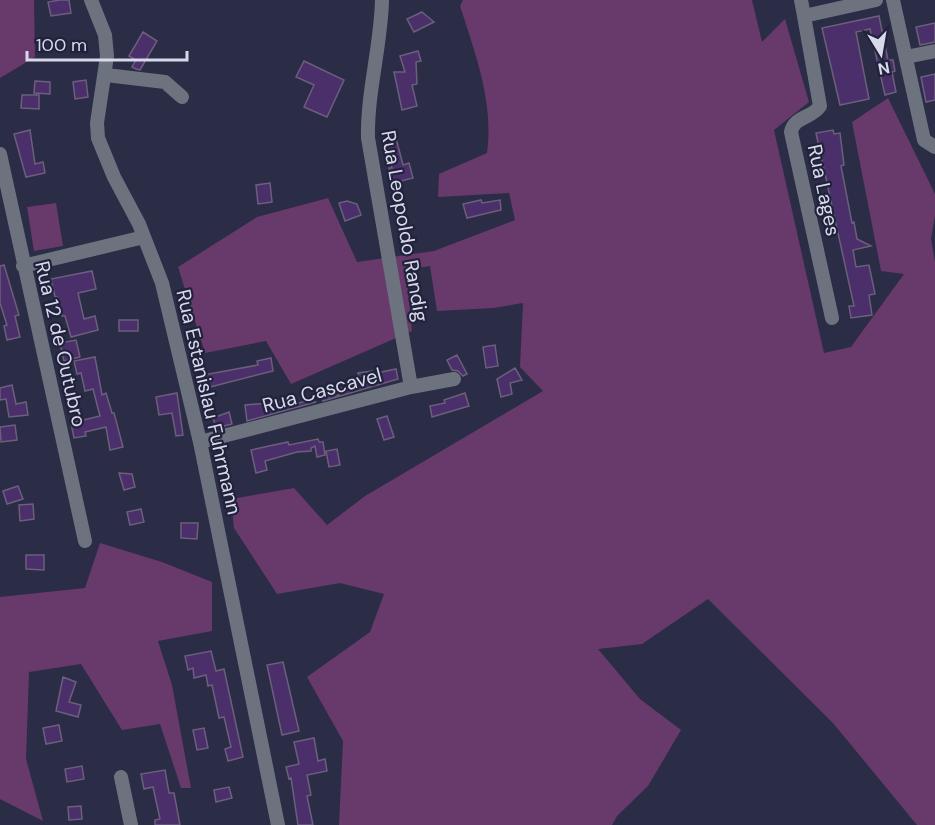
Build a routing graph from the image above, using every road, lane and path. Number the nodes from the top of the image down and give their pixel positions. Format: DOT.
graph roads {
  1 [pos="91,0"];
  2 [pos="382,0"];
  3 [pos="801,0"];
  4 [pos="876,0"];
  5 [pos="893,0"];
  6 [pos="804,16"];
  7 [pos="935,51"];
  8 [pos="906,57"];
  9 [pos="106,75"];
  10 [pos="182,97"];
  11 [pos="929,144"];
  12 [pos="0,154"];
  13 [pos="144,237"];
  14 [pos="23,266"];
  15 [pos="832,318"];
  16 [pos="454,379"];
  17 [pos="411,387"];
  18 [pos="200,442"];
  19 [pos="85,541"];
  20 [pos="121,777"];
  21 [pos="131,825"];
  22 [pos="278,825"];
  1 -- 9 [label="street, Rua Estanislau Fuhrmann"];
  2 -- 17 [label="street, Rua Leopoldo Randig"];
  3 -- 6 [label="street"];
  4 -- 6 [label="street"];
  5 -- 8 [label="street"];
  6 -- 15 [label="street, Rua Lages"];
  7 -- 8 [label="street"];
  8 -- 11 [label="street"];
  9 -- 10 [label="street"];
  9 -- 13 [label="street, Rua Estanislau Fuhrmann"];
  12 -- 14 [label="street, Rua 12 de Outubro"];
  13 -- 14 [label="street"];
  13 -- 18 [label="street, Rua Estanislau Fuhrmann"];
  14 -- 19 [label="street, Rua 12 de Outubro"];
  16 -- 17 [label="street, Rua Cascavel"];
  17 -- 18 [label="street, Rua Cascavel"];
  18 -- 22 [label="street, Rua Estanislau Fuhrmann"];
  20 -- 21 [label="street"];
}
